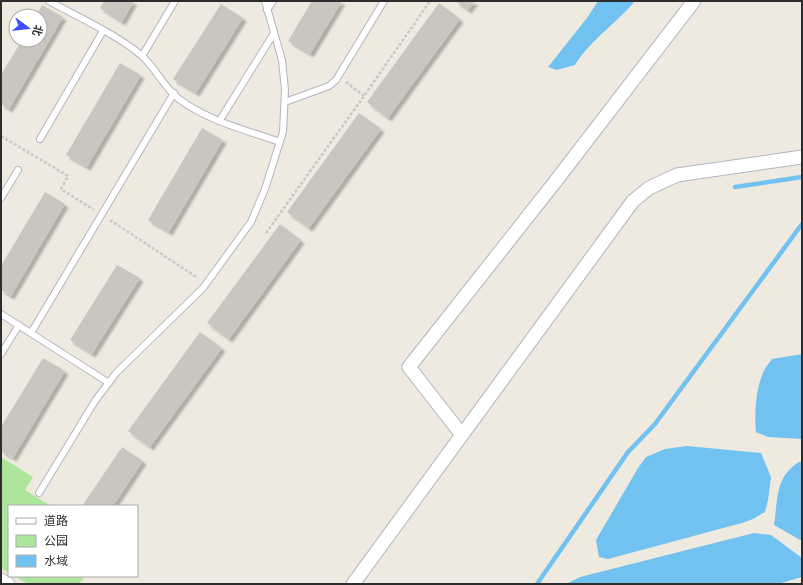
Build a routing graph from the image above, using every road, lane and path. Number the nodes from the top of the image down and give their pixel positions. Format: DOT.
graph roads {
  1 [pos="49,1"];
  2 [pos="175,1"];
  3 [pos="265,1"];
  4 [pos="273,1"];
  5 [pos="384,1"];
  6 [pos="430,1"];
  7 [pos="694,1"];
  8 [pos="57,3"];
  9 [pos="268,10"];
  10 [pos="103,30"];
  11 [pos="274,33"];
  12 [pos="142,56"];
  13 [pos="338,76"];
  14 [pos="174,93"];
  15 [pos="364,96"];
  16 [pos="285,102"];
  17 [pos="220,120"];
  18 [pos="40,139"];
  19 [pos="280,142"];
  20 [pos="802,157"];
  21 [pos="18,170"];
  22 [pos="1,198"];
  23 [pos="266,233"];
  24 [pos="1,314"];
  25 [pos="19,325"];
  26 [pos="31,333"];
  27 [pos="1,354"];
  28 [pos="109,383"];
  29 [pos="462,435"];
  30 [pos="39,493"];
  31 [pos="1,580"];
  32 [pos="8,584"];
  33 [pos="353,584"];
  1 -- 8 [label="lane"];
  2 -- 12 [label="lane"];
  3 -- 9 [label="lane"];
  4 -- 9 [label="lane"];
  5 -- 13 [label="lane"];
  6 -- 15 [label="path"];
  7 -- 29 [label="street"];
  8 -- 10 [label="lane"];
  9 -- 11 [label="lane"];
  10 -- 12 [label="lane"];
  10 -- 18 [label="lane"];
  11 -- 16 [label="lane"];
  11 -- 17 [label="lane"];
  12 -- 14 [label="lane"];
  13 -- 15 [label="path"];
  13 -- 16 [label="lane"];
  14 -- 17 [label="lane"];
  14 -- 26 [label="lane"];
  15 -- 23 [label="path"];
  16 -- 19 [label="lane"];
  17 -- 19 [label="lane"];
  19 -- 28 [label="lane"];
  20 -- 29 [label="street"];
  21 -- 22 [label="lane"];
  24 -- 25 [label="lane"];
  25 -- 26 [label="lane"];
  25 -- 27 [label="lane"];
  26 -- 28 [label="lane"];
  28 -- 30 [label="lane"];
  29 -- 33 [label="street"];
  31 -- 32 [label="street"];
}
